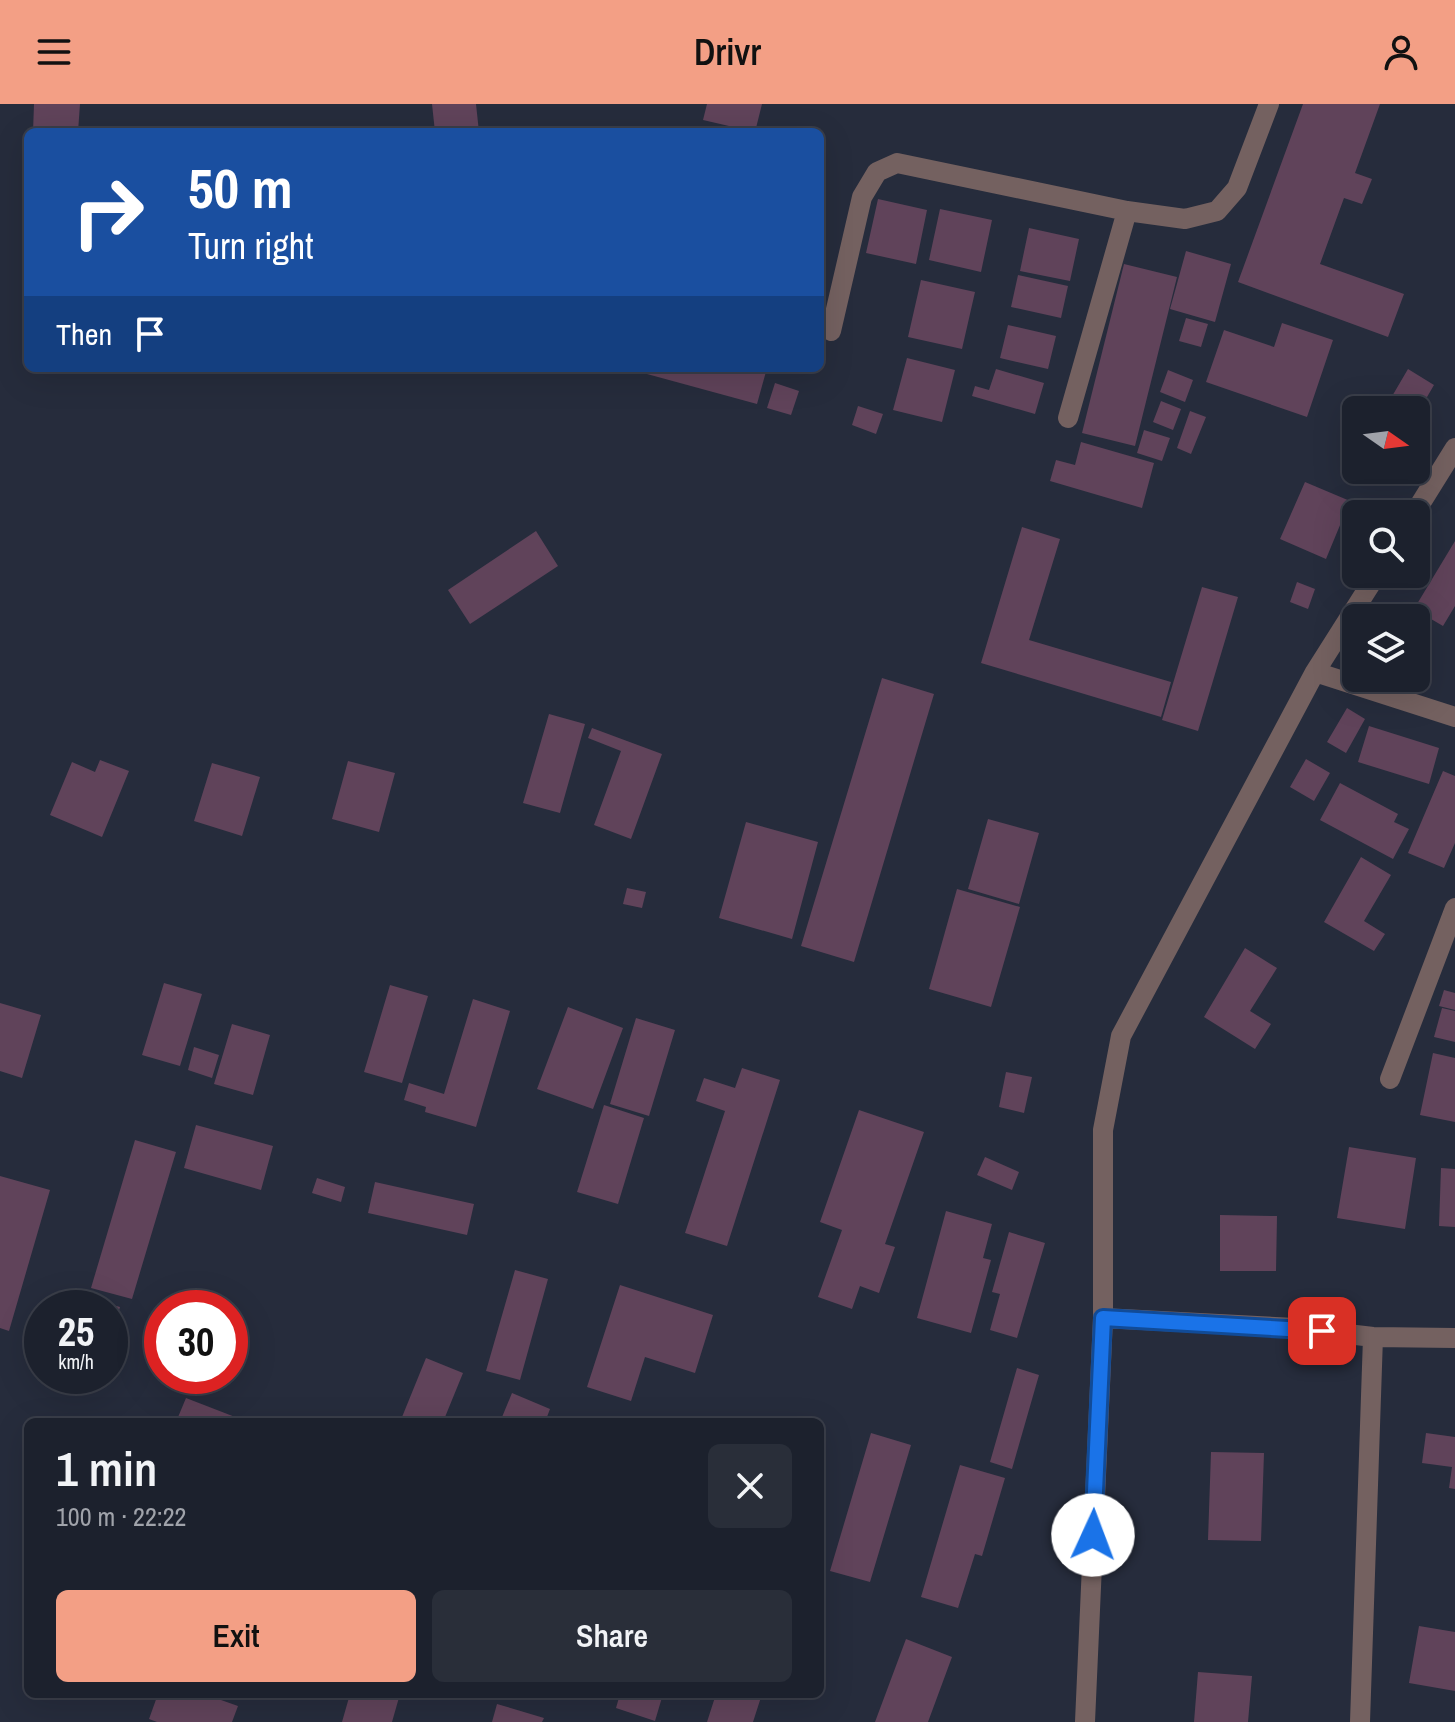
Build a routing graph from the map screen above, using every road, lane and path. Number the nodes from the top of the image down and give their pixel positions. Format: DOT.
graph roads {
  1 [pos="1269,104"];
  2 [pos="1127,211"];
  3 [pos="831,331"];
  4 [pos="1068,418"];
  5 [pos="1455,448"];
  6 [pos="1423,500"];
  7 [pos="1368,588"];
  8 [pos="1315,672"];
  9 [pos="1455,717"];
  10 [pos="1455,908"];
  11 [pos="1390,1079"];
  12 [pos="1103,1318"];
  13 [pos="1373,1337"];
  14 [pos="1455,1338"];
  15 [pos="1085,1722"];
  16 [pos="1360,1722"];
  1 -- 2 [label="street"];
  2 -- 3 [label="street"];
  2 -- 4 [label="street"];
  5 -- 6 [label="street"];
  7 -- 8 [label="street"];
  8 -- 9 [label="street"];
  8 -- 12 [label="street"];
  10 -- 11 [label="street"];
  12 -- 13 [label="street"];
  12 -- 15 [label="street"];
  13 -- 14 [label="street"];
  13 -- 16 [label="street"];
}
